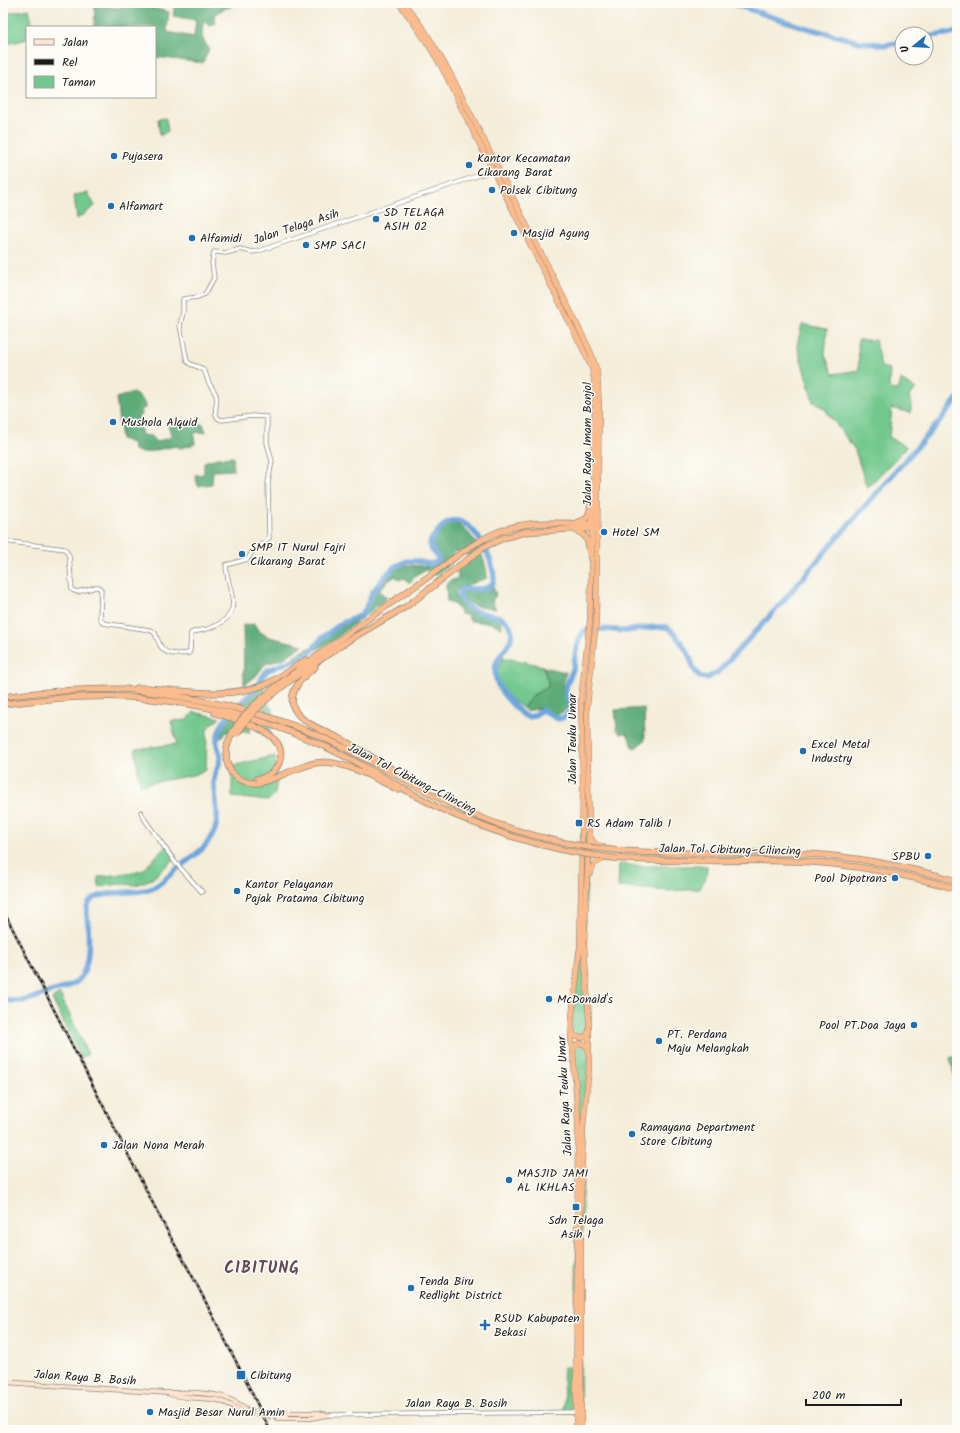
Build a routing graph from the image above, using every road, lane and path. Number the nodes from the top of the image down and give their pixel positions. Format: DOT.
graph roads {
  1 [pos="399,3"];
  2 [pos="404,3"];
  3 [pos="460,100"];
  4 [pos="494,170"];
  5 [pos="535,247"];
  6 [pos="592,498"];
  7 [pos="569,526"];
  8 [pos="594,526"];
  9 [pos="3,541"];
  10 [pos="591,559"];
  11 [pos="590,620"];
  12 [pos="596,622"];
  13 [pos="335,649"];
  14 [pos="297,670"];
  15 [pos="125,689"];
  16 [pos="3,697"];
  17 [pos="3,704"];
  18 [pos="240,718"];
  19 [pos="585,761"];
  20 [pos="257,781"];
  21 [pos="436,797"];
  22 [pos="440,808"];
  23 [pos="141,812"];
  24 [pos="589,833"];
  25 [pos="588,845"];
  26 [pos="606,847"];
  27 [pos="581,855"];
  28 [pos="588,858"];
  29 [pos="603,859"];
  30 [pos="588,880"];
  31 [pos="957,881"];
  32 [pos="957,889"];
  33 [pos="202,892"];
  34 [pos="572,1029"];
  35 [pos="589,1032"];
  36 [pos="573,1050"];
  37 [pos="588,1051"];
  38 [pos="579,1292"];
  39 [pos="578,1348"];
  40 [pos="3,1382"];
  41 [pos="245,1410"];
  42 [pos="576,1412"];
  43 [pos="328,1415"];
  44 [pos="277,1416"];
  45 [pos="581,1417"];
  46 [pos="576,1430"];
  47 [pos="581,1430"];
  1 -- 3 [label="highway, Jalan Raya Imam Bonjol"];
  2 -- 3 [label="highway, Jalan Raya Imam Bonjol"];
  3 -- 4 [label="highway, Jalan Raya Imam Bonjol"];
  3 -- 5 [label="highway, Jalan Raya Imam Bonjol"];
  4 -- 5 [label="highway, Jalan Raya Imam Bonjol"];
  4 -- 9 [label="street, Jalan Telaga Asih"];
  5 -- 6 [label="highway, Jalan Raya Imam Bonjol"];
  5 -- 8 [label="highway, Jalan Raya Imam Bonjol"];
  6 -- 7 [label="highway"];
  6 -- 8 [label="highway, Jalan Raya Imam Bonjol"];
  7 -- 8 [label="highway"];
  7 -- 10 [label="highway"];
  7 -- 13 [label="highway"];
  7 -- 14 [label="highway"];
  8 -- 10 [label="highway, Jalan Raya Imam Bonjol"];
  8 -- 12 [label="highway, Jalan Raya Imam Bonjol"];
  10 -- 11 [label="highway, Jalan Raya Imam Bonjol"];
  11 -- 19 [label="highway, Jalan Teuku Umar"];
  12 -- 19 [label="highway, Jalan Teuku Umar"];
  13 -- 14 [label="highway"];
  13 -- 21 [label="highway"];
  14 -- 15 [label="highway"];
  14 -- 20 [label="highway, bridge"];
  15 -- 16 [label="highway, Jalan Tol Cibitung–Cilincing"];
  15 -- 21 [label="highway, Jalan Tol Cibitung–Cilincing"];
  17 -- 18 [label="highway"];
  18 -- 20 [label="highway"];
  18 -- 22 [label="highway, Jalan Tol Cibitung–Cilincing"];
  19 -- 24 [label="highway, Jalan Teuku Umar"];
  19 -- 27 [label="highway, Jalan Teuku Umar"];
  20 -- 22 [label="highway"];
  21 -- 31 [label="highway, Jalan Tol Cibitung–Cilincing, bridge"];
  22 -- 32 [label="highway, Jalan Tol Cibitung–Cilincing, bridge"];
  23 -- 33 [label="street"];
  24 -- 25 [label="highway, Jalan Teuku Umar"];
  24 -- 26 [label="highway"];
  25 -- 27 [label="highway"];
  25 -- 28 [label="highway, Jalan Teuku Umar"];
  27 -- 34 [label="highway, Jalan Raya Teuku Umar"];
  28 -- 30 [label="highway, Jalan Raya Teuku Umar"];
  29 -- 30 [label="highway"];
  30 -- 35 [label="highway, Jalan Raya Teuku Umar"];
  34 -- 35 [label="highway"];
  34 -- 36 [label="highway, Jalan Raya Teuku Umar"];
  35 -- 37 [label="highway, Jalan Raya Teuku Umar"];
  36 -- 37 [label="highway"];
  36 -- 38 [label="highway, Jalan Raya Teuku Umar"];
  37 -- 38 [label="highway, Jalan Raya Teuku Umar"];
  38 -- 39 [label="highway, Jalan Raya Teuku Umar"];
  39 -- 42 [label="highway, Jalan Raya Teuku Umar"];
  39 -- 45 [label="highway, Jalan Raya Teuku Umar"];
  40 -- 41 [label="main road, Jalan Raya B. Bosih"];
  42 -- 43 [label="street, Jalan Raya B. Bosih"];
  42 -- 45 [label="street"];
  42 -- 46 [label="highway, Jalan Raya Teuku Umar"];
  43 -- 44 [label="main road"];
  45 -- 47 [label="highway, Jalan Raya Teuku Umar"];
}
